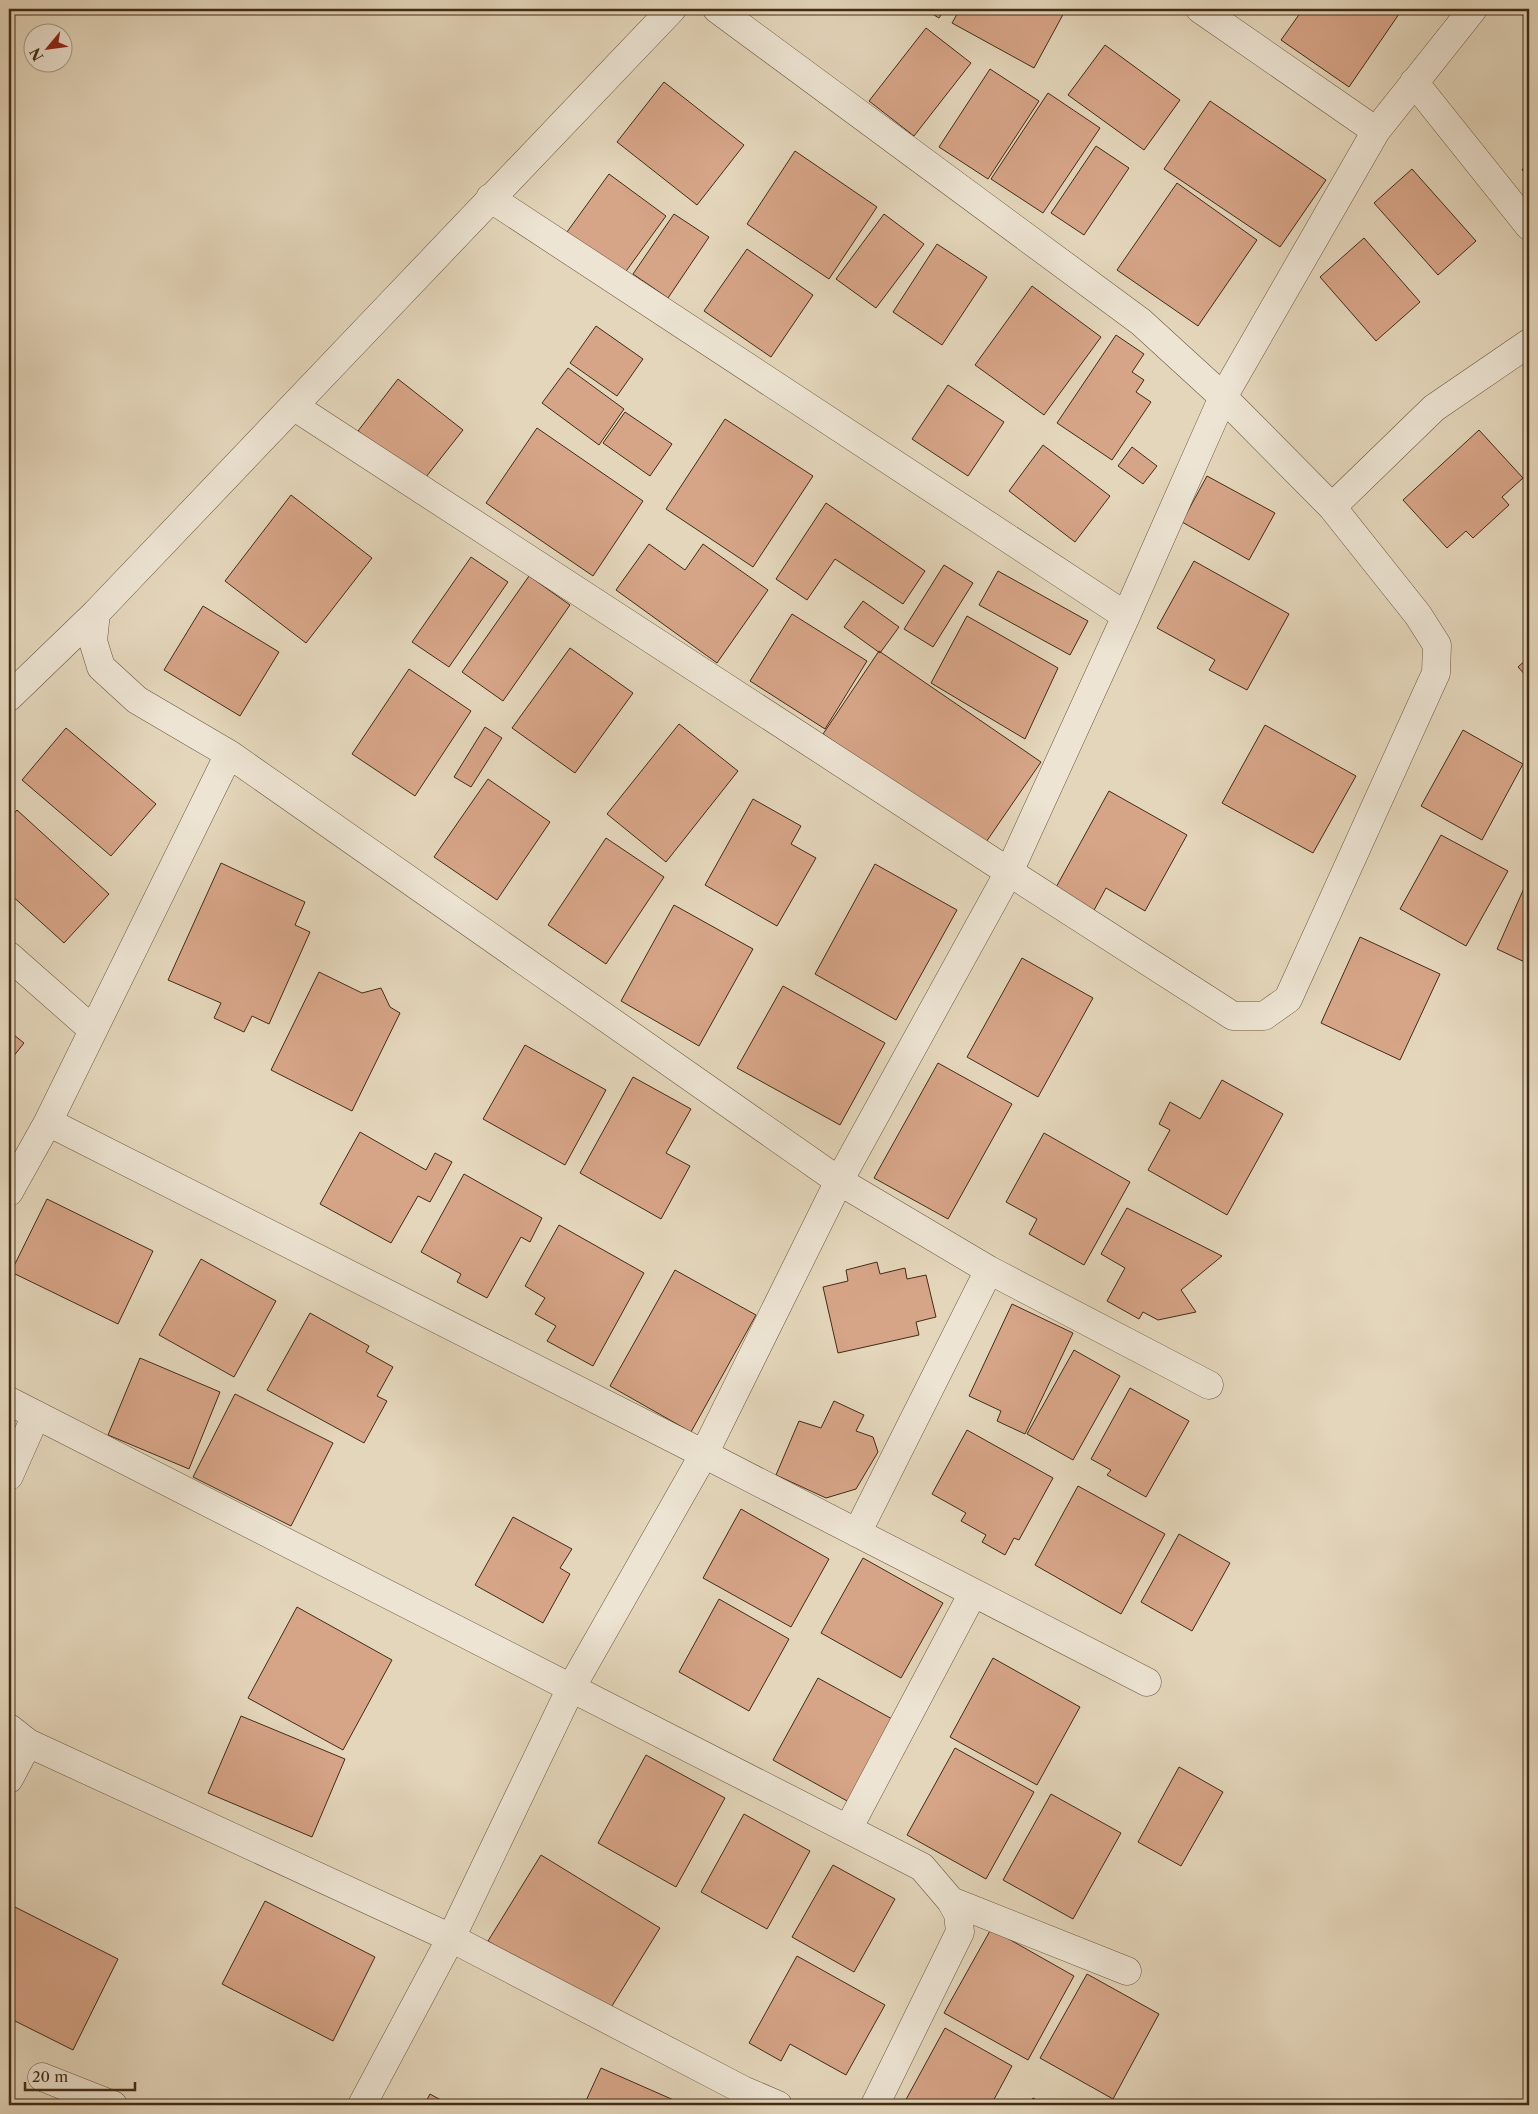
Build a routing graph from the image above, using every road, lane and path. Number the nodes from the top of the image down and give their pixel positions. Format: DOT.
graph roads {
  1 [pos="672,9"];
  2 [pos="717,9"];
  3 [pos="1200,9"];
  4 [pos="1473,9"];
  5 [pos="1414,82"];
  6 [pos="1376,131"];
  7 [pos="490,198"];
  8 [pos="1529,226"];
  9 [pos="1529,344"];
  10 [pos="1223,398"];
  11 [pos="295,407"];
  12 [pos="1332,507"];
  13 [pos="96,613"];
  14 [pos="1126,616"];
  15 [pos="9,697"];
  16 [pos="229,754"];
  17 [pos="1008,872"];
  18 [pos="9,956"];
  19 [pos="94,1030"];
  20 [pos="48,1122"];
  21 [pos="839,1180"];
  22 [pos="9,1192"];
  23 [pos="989,1270"];
  24 [pos="1209,1385"];
  25 [pos="9,1401"];
  26 [pos="36,1415"];
  27 [pos="704,1454"];
  28 [pos="9,1476"];
  29 [pos="857,1533"];
  30 [pos="973,1593"];
  31 [pos="1146,1682"];
  32 [pos="571,1688"];
  33 [pos="19,1736"];
  34 [pos="9,1779"];
  35 [pos="848,1829"];
  36 [pos="951,1901"];
  37 [pos="451,1938"];
  38 [pos="1126,1971"];
  39 [pos="42,2077"];
  40 [pos="739,2098"];
  41 [pos="113,2105"];
  42 [pos="362,2105"];
  43 [pos="778,2105"];
  44 [pos="875,2105"];
  1 -- 7 [label="street"];
  2 -- 10 [label="street"];
  3 -- 6 [label="street"];
  4 -- 5 [label="street"];
  5 -- 6 [label="street"];
  5 -- 8 [label="street"];
  6 -- 10 [label="street"];
  7 -- 11 [label="street"];
  7 -- 14 [label="street"];
  9 -- 12 [label="street"];
  10 -- 12 [label="street"];
  10 -- 14 [label="street"];
  11 -- 13 [label="street"];
  11 -- 17 [label="street"];
  12 -- 17 [label="street"];
  13 -- 15 [label="street"];
  13 -- 16 [label="street"];
  14 -- 17 [label="street"];
  16 -- 19 [label="street"];
  16 -- 21 [label="street"];
  17 -- 21 [label="street"];
  18 -- 19 [label="street"];
  19 -- 20 [label="street"];
  20 -- 22 [label="street"];
  20 -- 27 [label="street"];
  21 -- 23 [label="street"];
  21 -- 27 [label="street"];
  23 -- 24 [label="street"];
  23 -- 29 [label="street"];
  25 -- 26 [label="street"];
  26 -- 28 [label="street"];
  26 -- 32 [label="street"];
  27 -- 29 [label="street"];
  27 -- 32 [label="street"];
  29 -- 30 [label="street"];
  30 -- 31 [label="street"];
  30 -- 35 [label="street"];
  32 -- 35 [label="street"];
  32 -- 37 [label="street"];
  33 -- 34 [label="street"];
  33 -- 37 [label="street"];
  35 -- 36 [label="street"];
  36 -- 38 [label="street"];
  36 -- 44 [label="street"];
  37 -- 40 [label="street"];
  37 -- 42 [label="street"];
  39 -- 41 [label="street"];
  40 -- 43 [label="street"];
}
